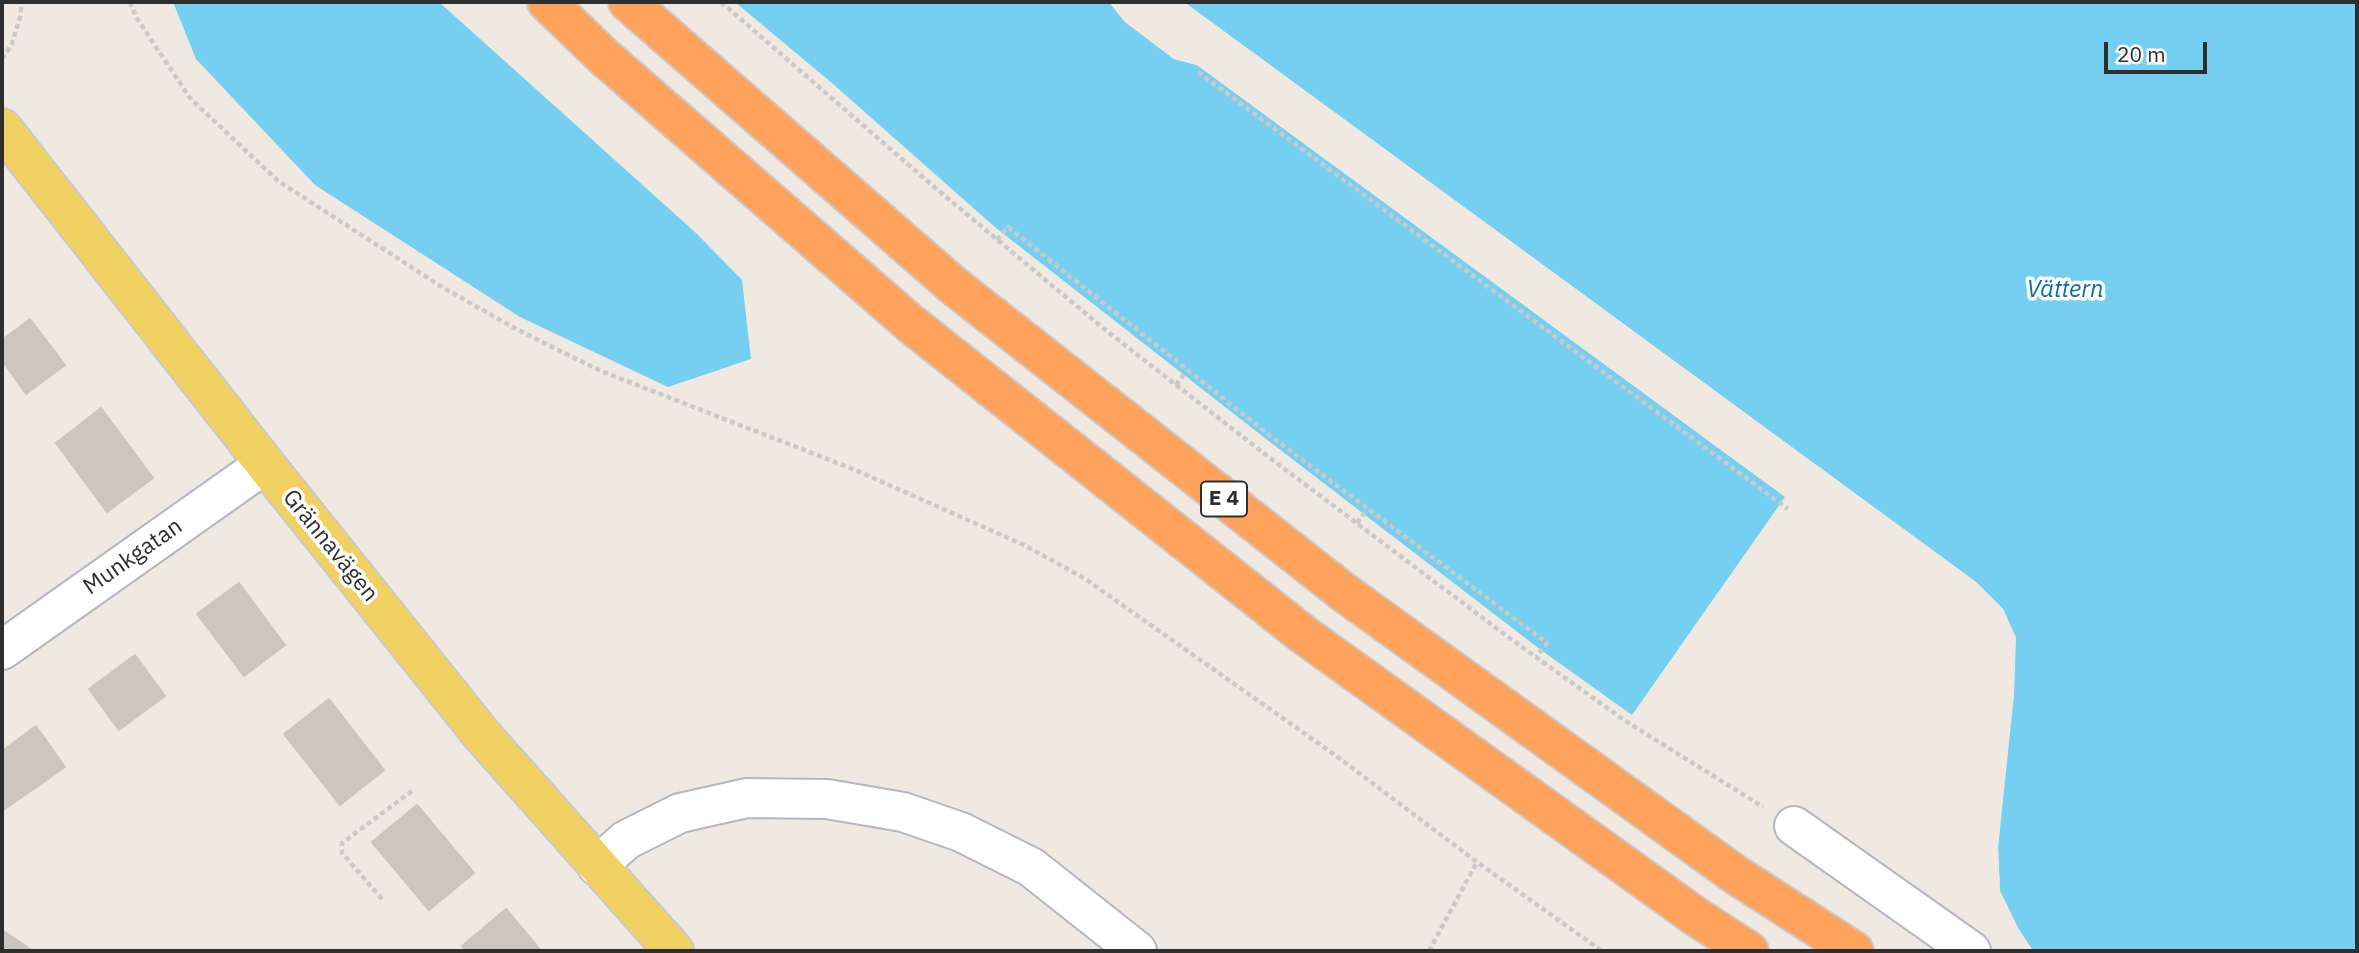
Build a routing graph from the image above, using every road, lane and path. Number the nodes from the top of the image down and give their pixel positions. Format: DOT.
graph roads {
  1 [pos="22,2"];
  2 [pos="130,2"];
  3 [pos="547,2"];
  4 [pos="628,2"];
  5 [pos="721,2"];
  6 [pos="2,59"];
  7 [pos="1198,72"];
  8 [pos="2,128"];
  9 [pos="997,240"];
  10 [pos="1187,370"];
  11 [pos="1176,385"];
  12 [pos="265,464"];
  13 [pos="1367,509"];
  14 [pos="1788,509"];
  15 [pos="1357,523"];
  16 [pos="2,650"];
  17 [pos="1536,657"];
  18 [pos="412,791"];
  19 [pos="1794,826"];
  20 [pos="1477,862"];
  21 [pos="597,866"];
  22 [pos="382,899"];
  23 [pos="674,951"];
  24 [pos="1137,951"];
  25 [pos="1429,951"];
  26 [pos="1602,951"];
  27 [pos="1749,951"];
  28 [pos="1854,951"];
  29 [pos="1971,951"];
  1 -- 6 [label="path"];
  2 -- 20 [label="path"];
  3 -- 27 [label="highway, E 4"];
  4 -- 28 [label="highway, E 4"];
  5 -- 9 [label="path"];
  7 -- 14 [label="path"];
  8 -- 12 [label="main road, Grännavägen"];
  9 -- 10 [label="path"];
  9 -- 11 [label="path"];
  10 -- 11 [label="path"];
  10 -- 13 [label="path"];
  11 -- 15 [label="path"];
  12 -- 16 [label="street, Munkgatan"];
  12 -- 21 [label="main road, Grännavägen"];
  13 -- 15 [label="path"];
  13 -- 17 [label="path"];
  15 -- 17 [label="path"];
  17 -- 19 [label="path"];
  18 -- 22 [label="path"];
  19 -- 29 [label="street"];
  20 -- 25 [label="path"];
  20 -- 26 [label="path"];
  21 -- 23 [label="main road, Grännavägen"];
  21 -- 24 [label="street"];
}
